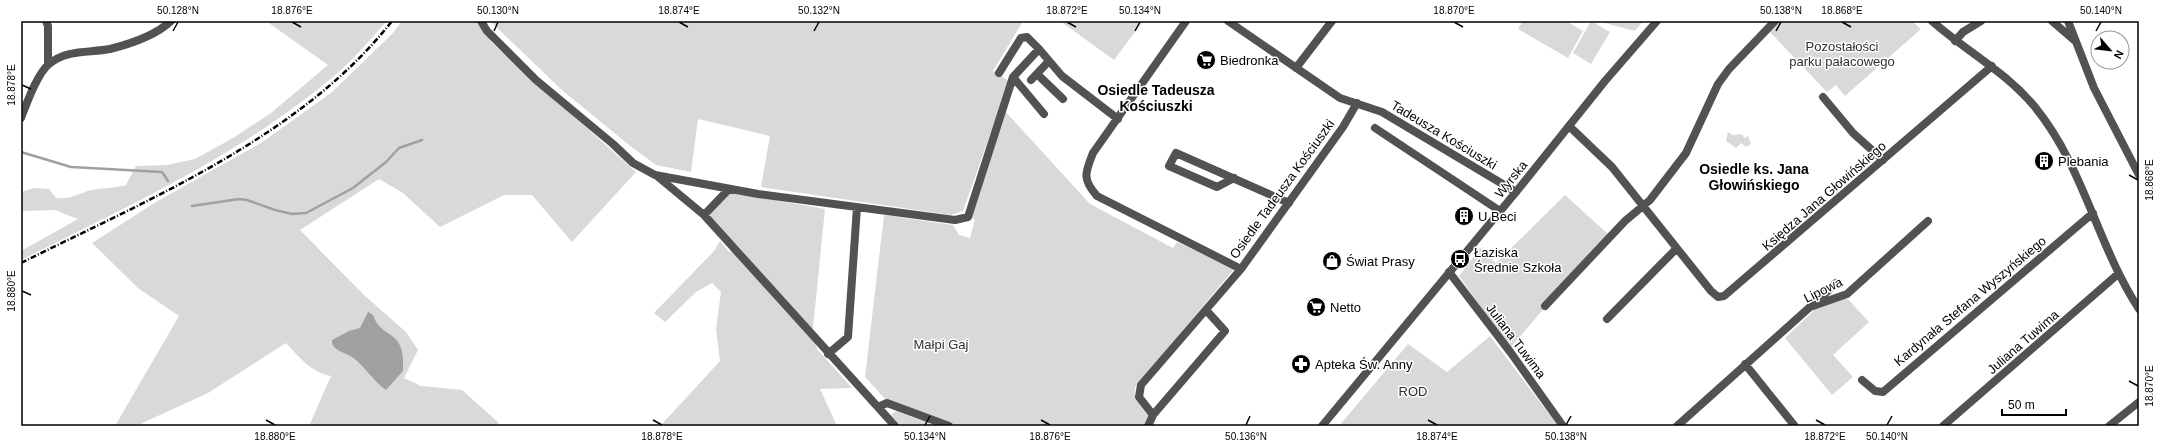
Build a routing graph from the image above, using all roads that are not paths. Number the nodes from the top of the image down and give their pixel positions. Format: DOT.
graph roads {
  1 [pos="46,21"];
  2 [pos="171,21"];
  3 [pos="481,21"];
  4 [pos="1186,21"];
  5 [pos="1228,21"];
  6 [pos="1332,21"];
  7 [pos="1657,21"];
  8 [pos="1774,21"];
  9 [pos="1932,21"];
  10 [pos="1981,21"];
  11 [pos="2052,21"];
  12 [pos="2068,21"];
  13 [pos="1955,41"];
  14 [pos="2076,42"];
  15 [pos="1039,49"];
  16 [pos="1049,61"];
  17 [pos="48,64"];
  18 [pos="1992,66"];
  19 [pos="1296,68"];
  20 [pos="999,74"];
  21 [pos="1037,74"];
  22 [pos="1013,77"];
  23 [pos="1031,80"];
  24 [pos="1823,97"];
  25 [pos="1063,99"];
  26 [pos="1357,103"];
  27 [pos="1044,114"];
  28 [pos="21,118"];
  29 [pos="1118,119"];
  30 [pos="1569,126"];
  31 [pos="1375,128"];
  32 [pos="1883,160"];
  33 [pos="655,175"];
  34 [pos="2139,175"];
  35 [pos="1234,178"];
  36 [pos="729,189"];
  37 [pos="1516,192"];
  38 [pos="1289,202"];
  39 [pos="1642,206"];
  40 [pos="857,207"];
  41 [pos="1500,211"];
  42 [pos="2093,212"];
  43 [pos="704,215"];
  44 [pos="1928,221"];
  45 [pos="1676,249"];
  46 [pos="1241,269"];
  47 [pos="1449,272"];
  48 [pos="2118,274"];
  49 [pos="1836,283"];
  50 [pos="1545,306"];
  51 [pos="1810,307"];
  52 [pos="2139,309"];
  53 [pos="1206,310"];
  54 [pos="1607,319"];
  55 [pos="829,355"];
  56 [pos="1745,364"];
  57 [pos="1862,380"];
  58 [pos="2139,402"];
  59 [pos="878,407"];
  60 [pos="1153,415"];
  61 [pos="1794,425"];
  62 [pos="894,426"];
  63 [pos="949,426"];
  64 [pos="1148,426"];
  65 [pos="1322,426"];
  66 [pos="1563,426"];
  67 [pos="1677,426"];
  68 [pos="1943,426"];
  69 [pos="2109,426"];
  1 -- 17 [label="street"];
  2 -- 17 [label="street"];
  3 -- 33 [label="street"];
  4 -- 29 [label="street, Osiedle Tadeusza Kościuszki"];
  5 -- 19 [label="street"];
  6 -- 19 [label="street"];
  7 -- 30 [label="street, Wyrska"];
  8 -- 39 [label="street"];
  9 -- 13 [label="street"];
  10 -- 13 [label="street"];
  11 -- 14 [label="street"];
  12 -- 14 [label="street"];
  13 -- 18 [label="street"];
  14 -- 34 [label="street"];
  15 -- 16 [label="street"];
  15 -- 20 [label="street"];
  15 -- 22 [label="street"];
  16 -- 21 [label="street"];
  16 -- 29 [label="street"];
  17 -- 28 [label="street"];
  18 -- 32 [label="street, Księdza Jana Głowińskiego"];
  18 -- 42 [label="street"];
  19 -- 26 [label="street"];
  21 -- 23 [label="street"];
  21 -- 25 [label="street"];
  22 -- 27 [label="street"];
  22 -- 40 [label="street"];
  24 -- 32 [label="street"];
  26 -- 37 [label="street, Tadeusza Kościuszki"];
  26 -- 38 [label="street, Osiedle Tadeusza Kościuszki"];
  29 -- 46 [label="street, Osiedle Tadeusza Kościuszki"];
  30 -- 37 [label="street, Wyrska"];
  30 -- 39 [label="street, Księdza Jana Głowińskiego"];
  31 -- 41 [label="street"];
  32 -- 45 [label="street, Księdza Jana Głowińskiego"];
  33 -- 36 [label="street"];
  33 -- 43 [label="street"];
  35 -- 35 [label="street"];
  35 -- 38 [label="street"];
  36 -- 40 [label="street"];
  36 -- 43 [label="street"];
  37 -- 41 [label="street, Wyrska"];
  38 -- 46 [label="street, Osiedle Tadeusza Kościuszki"];
  39 -- 45 [label="street, Księdza Jana Głowińskiego"];
  39 -- 50 [label="street"];
  40 -- 55 [label="street"];
  41 -- 47 [label="street, Wyrska"];
  42 -- 48 [label="street"];
  42 -- 57 [label="street, Kardynała Stefana Wyszyńskiego"];
  43 -- 55 [label="street"];
  44 -- 51 [label="street, Lipowa"];
  45 -- 54 [label="street"];
  46 -- 53 [label="street"];
  47 -- 65 [label="street, Wyrska"];
  47 -- 66 [label="street, Juliana Tuwima"];
  48 -- 52 [label="street"];
  48 -- 68 [label="street, Juliana Tuwima"];
  49 -- 51 [label="street"];
  51 -- 56 [label="street, Lipowa"];
  53 -- 60 [label="street"];
  53 -- 60 [label="street"];
  55 -- 59 [label="street"];
  56 -- 61 [label="street"];
  56 -- 67 [label="street, Lipowa"];
  58 -- 69 [label="street"];
  59 -- 62 [label="street"];
  59 -- 63 [label="street"];
  60 -- 64 [label="street"];
}
